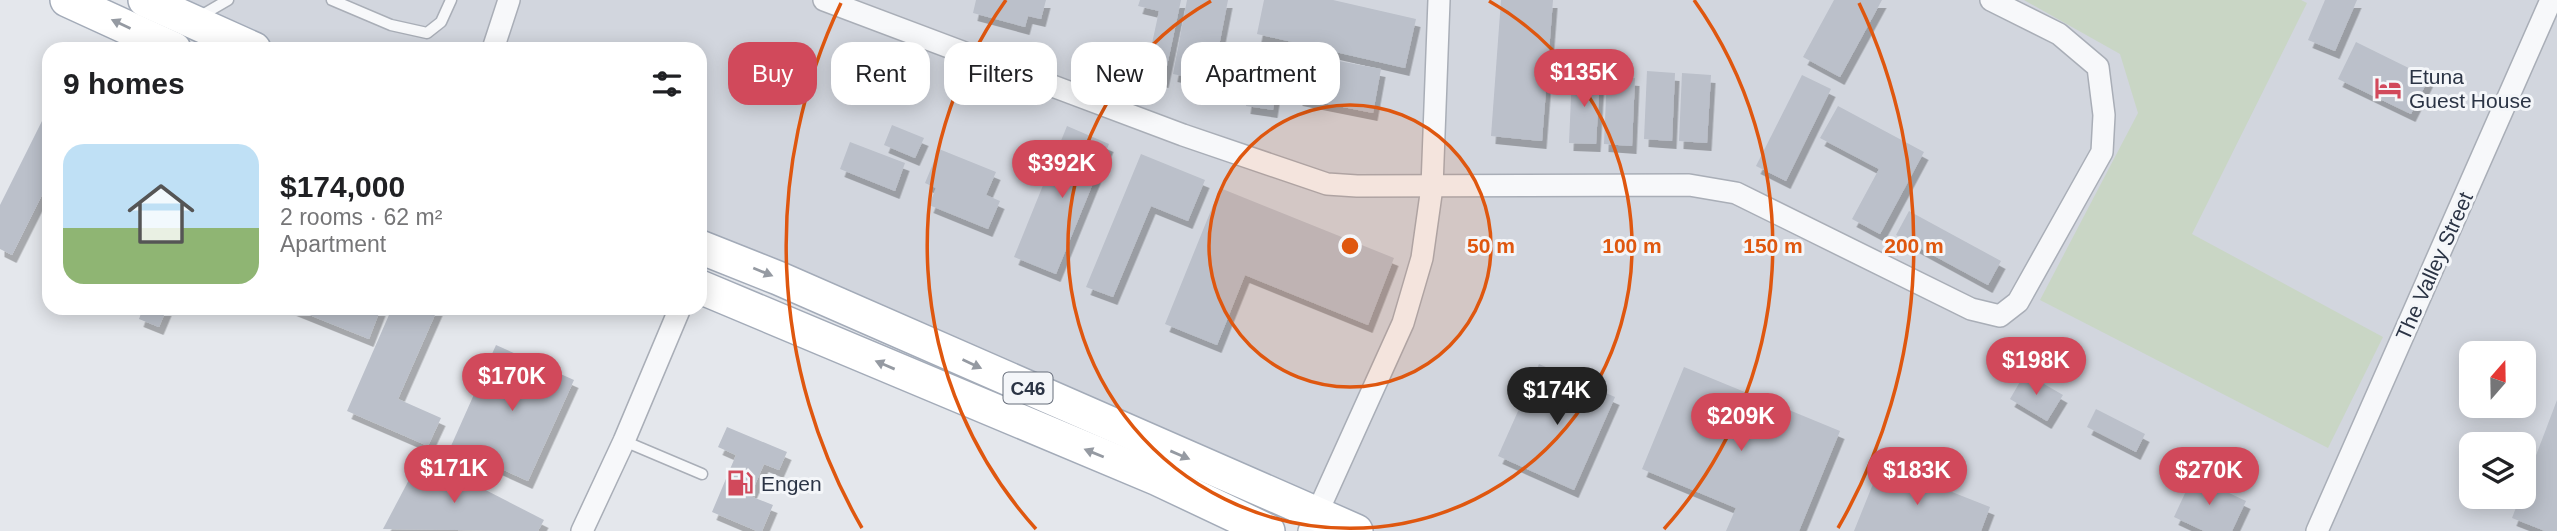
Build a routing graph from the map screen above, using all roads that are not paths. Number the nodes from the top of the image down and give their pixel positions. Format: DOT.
graph roads {
  1 [pos="67,0"];
  2 [pos="145,0"];
  3 [pos="228,0"];
  4 [pos="332,0"];
  5 [pos="451,0"];
  6 [pos="509,0"];
  7 [pos="824,0"];
  8 [pos="1439,0"];
  9 [pos="1991,0"];
  10 [pos="2552,0"];
  11 [pos="192,21"];
  12 [pos="159,42"];
  13 [pos="238,42"];
  14 [pos="495,42"];
  15 [pos="1432,187"];
  16 [pos="707,253"];
  17 [pos="707,290"];
  18 [pos="677,315"];
  19 [pos="624,441"];
  20 [pos="702,474"];
  21 [pos="1313,522"];
  22 [pos="1265,530"];
  23 [pos="582,531"];
  24 [pos="1356,531"];
  25 [pos="2317,531"];
  12 -- 1 [label="main road, one-way"];
  2 -- 11 [label="main road"];
  3 -- 11 [label="lane"];
  4 -- 5 [label="lane"];
  6 -- 14 [label="street"];
  7 -- 15 [label="street"];
  8 -- 15 [label="street"];
  9 -- 15 [label="street"];
  10 -- 25 [label="street, The Valley Street"];
  11 -- 13 [label="main road"];
  15 -- 21 [label="street"];
  16 -- 21 [label="main road, C46, one-way"];
  22 -- 17 [label="main road, C46, one-way"];
  18 -- 19 [label="street"];
  19 -- 20 [label="lane"];
  19 -- 23 [label="street"];
  21 -- 24 [label="main road, C46"];
}
